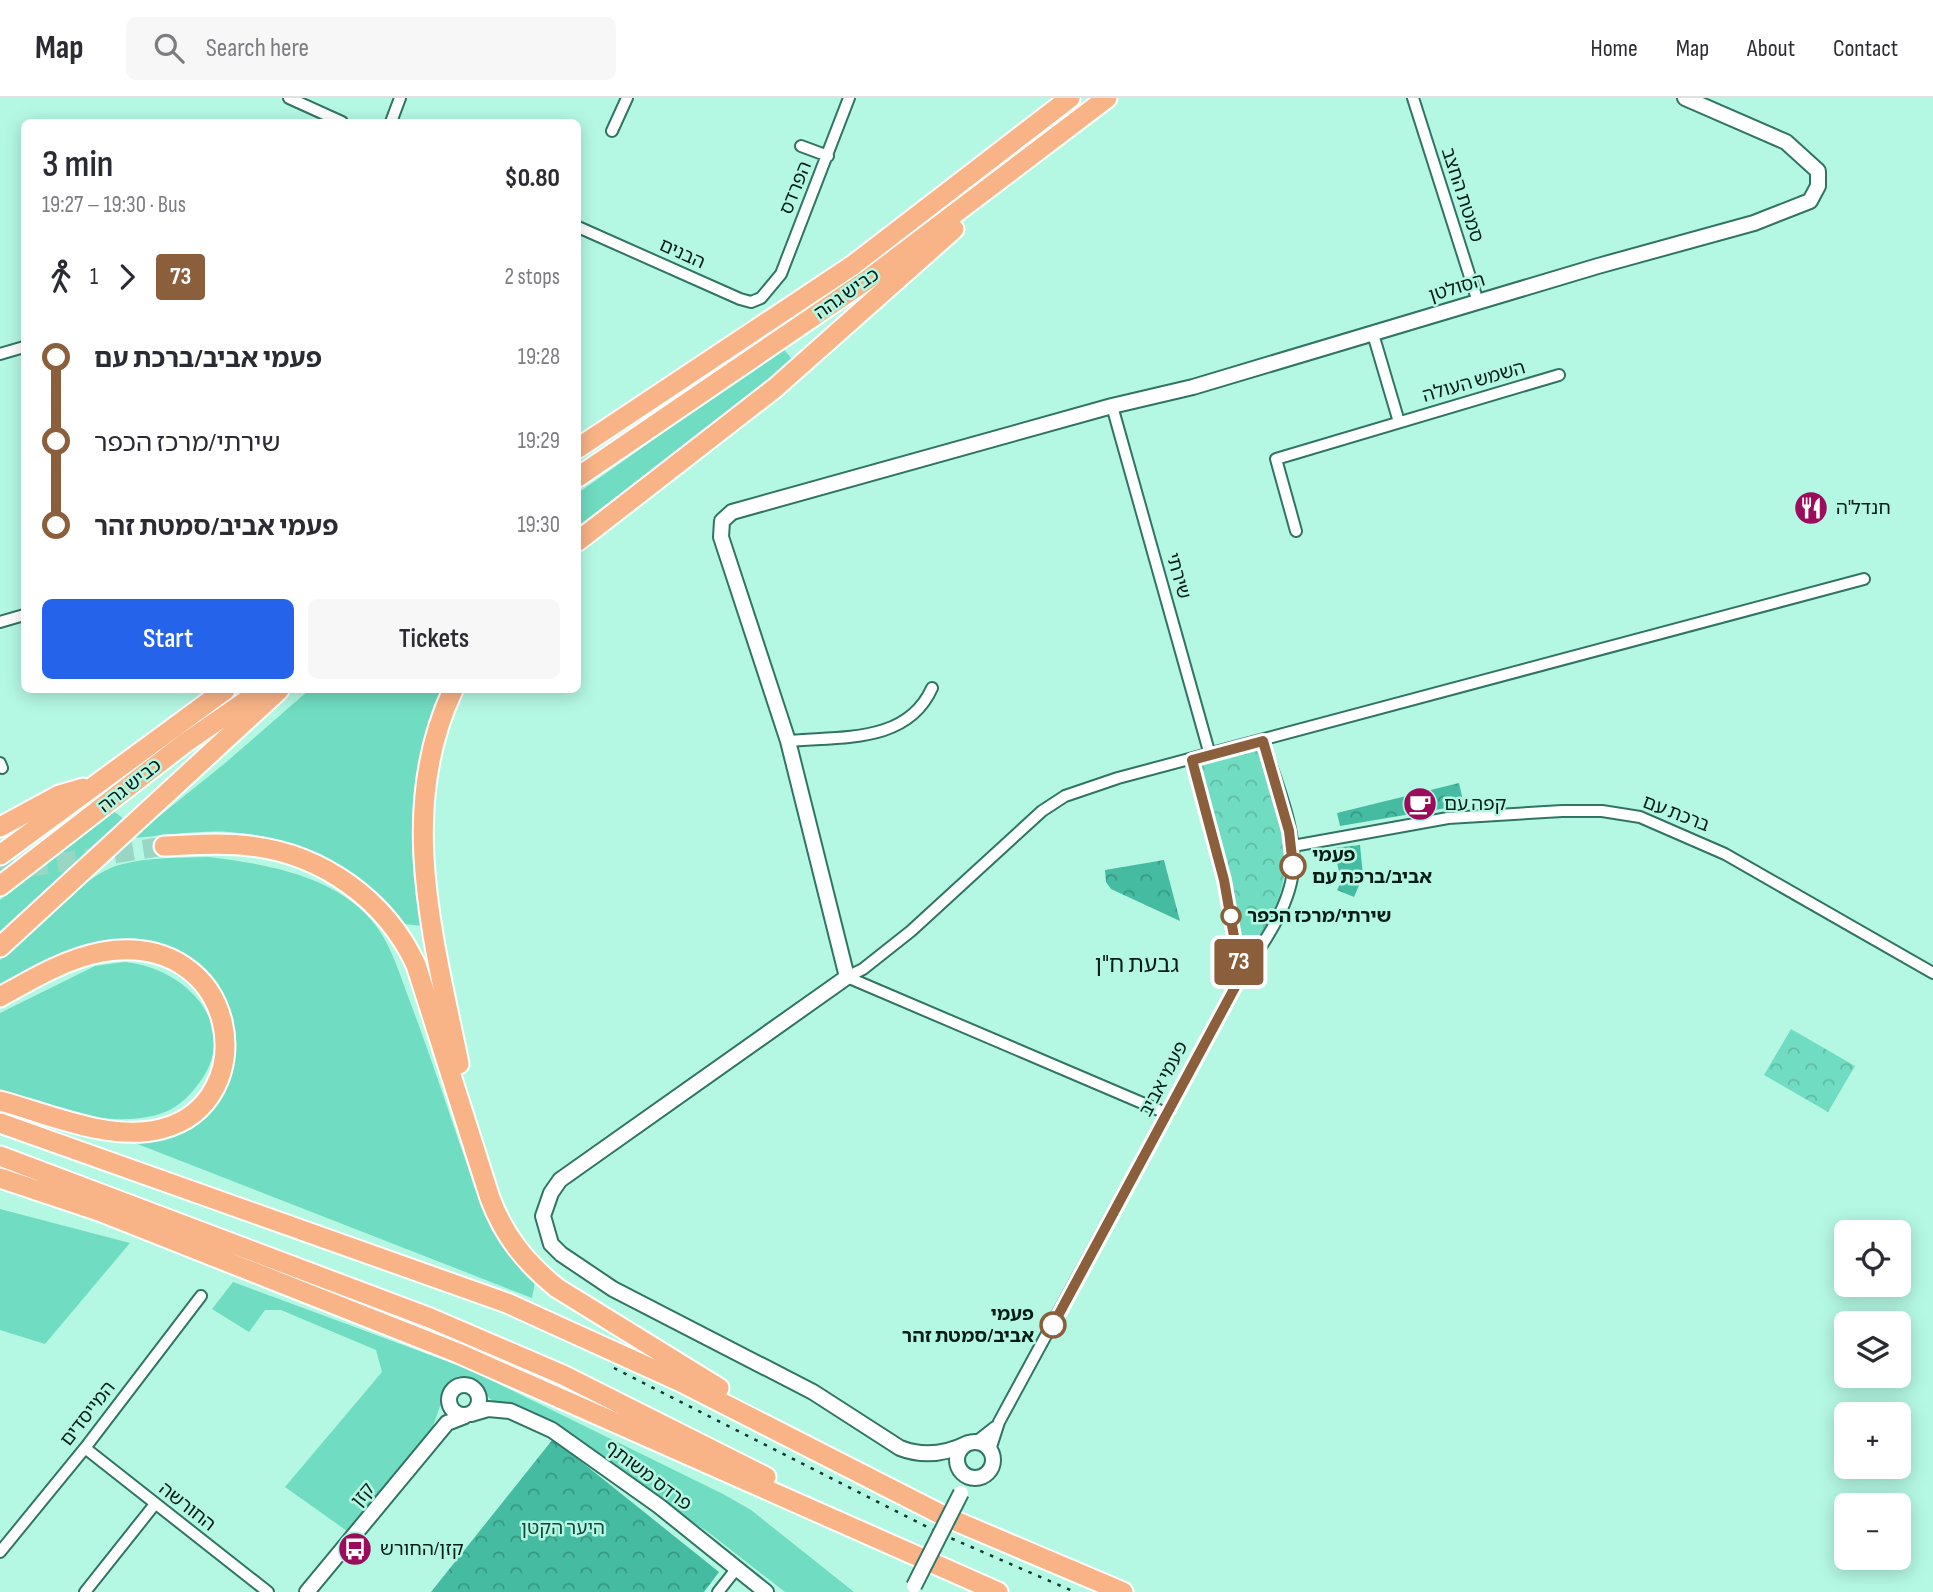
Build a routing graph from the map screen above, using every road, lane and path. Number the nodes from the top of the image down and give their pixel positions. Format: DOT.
graph roads {
  1 [pos="289,98"];
  2 [pos="400,98"];
  3 [pos="627,98"];
  4 [pos="849,98"];
  5 [pos="1070,98"];
  6 [pos="1107,98"];
  7 [pos="1413,98"];
  8 [pos="1685,98"];
  9 [pos="335,119"];
  10 [pos="392,119"];
  11 [pos="612,131"];
  12 [pos="1059,134"];
  13 [pos="801,146"];
  14 [pos="828,156"];
  15 [pos="581,228"];
  16 [pos="771,290"];
  17 [pos="1478,302"];
  18 [pos="1373,334"];
  19 [pos="21,348"];
  20 [pos="0,354"];
  21 [pos="1559,375"];
  22 [pos="1112,406"];
  23 [pos="1399,422"];
  24 [pos="581,446"];
  25 [pos="581,475"];
  26 [pos="1296,531"];
  27 [pos="581,539"];
  28 [pos="1864,579"];
  29 [pos="21,616"];
  30 [pos="0,622"];
  31 [pos="932,688"];
  32 [pos="221,693"];
  33 [pos="259,693"];
  34 [pos="276,693"];
  35 [pos="452,693"];
  36 [pos="788,741"];
  37 [pos="1263,741"];
  38 [pos="1210,755"];
  39 [pos="1192,760"];
  40 [pos="97,783"];
  41 [pos="0,827"];
  42 [pos="164,846"];
  43 [pos="1293,846"];
  44 [pos="0,855"];
  45 [pos="0,886"];
  46 [pos="0,947"];
  47 [pos="1933,973"];
  48 [pos="1241,976"];
  49 [pos="847,977"];
  50 [pos="0,997"];
  51 [pos="0,1101"];
  52 [pos="1168,1114"];
  53 [pos="0,1123"];
  54 [pos="0,1156"];
  55 [pos="481,1171"];
  56 [pos="0,1178"];
  57 [pos="0,1188"];
  58 [pos="162,1235"];
  59 [pos="201,1296"];
  60 [pos="478,1396"];
  61 [pos="449,1406"];
  62 [pos="497,1408"];
  63 [pos="468,1415"];
  64 [pos="999,1422"];
  65 [pos="447,1423"];
  66 [pos="972,1443"];
  67 [pos="85,1448"];
  68 [pos="990,1450"];
  69 [pos="934,1453"];
  70 [pos="960,1468"];
  71 [pos="976,1477"];
  72 [pos="961,1493"];
  73 [pos="155,1504"];
  74 [pos="992,1539"];
  75 [pos="0,1552"];
  76 [pos="737,1568"];
  77 [pos="951,1572"];
  78 [pos="912,1590"];
  79 [pos="85,1592"];
  80 [pos="268,1592"];
  81 [pos="307,1592"];
  82 [pos="718,1592"];
  83 [pos="766,1592"];
  84 [pos="998,1592"];
  85 [pos="1124,1592"];
  1 -- 9 [label="street"];
  2 -- 10 [label="street"];
  3 -- 11 [label="street"];
  4 -- 14 [label="street, הפרדס"];
  5 -- 24 [label="highway, כביש גהה"];
  6 -- 12 [label="highway, כביש גהה"];
  7 -- 17 [label="street, סמטת החצב"];
  8 -- 17 [label="street, הסולטן"];
  12 -- 25 [label="highway, כביש גהה"];
  12 -- 27 [label="highway"];
  13 -- 14 [label="street"];
  14 -- 16 [label="street, הפרדס"];
  15 -- 16 [label="street, הבנים"];
  17 -- 18 [label="street, הסולטן"];
  18 -- 22 [label="street, הסולטן"];
  18 -- 23 [label="street"];
  19 -- 20 [label="street"];
  21 -- 23 [label="street, השמש העולה"];
  22 -- 36 [label="street, הסולטן"];
  22 -- 38 [label="street, שירתי"];
  23 -- 26 [label="street, השמש העולה"];
  28 -- 37 [label="street"];
  29 -- 30 [label="street"];
  31 -- 36 [label="street"];
  32 -- 40 [label="highway, כביש גהה"];
  33 -- 45 [label="highway, כביש גהה"];
  34 -- 46 [label="highway"];
  35 -- 55 [label="highway"];
  36 -- 49 [label="street"];
  37 -- 38 [label="street"];
  37 -- 43 [label="street, פעמי אביב"];
  38 -- 39 [label="street"];
  39 -- 48 [label="street"];
  39 -- 49 [label="street"];
  40 -- 41 [label="highway"];
  40 -- 44 [label="highway, כביש גהה"];
  42 -- 55 [label="highway"];
  43 -- 47 [label="street, ברכת עם"];
  43 -- 48 [label="street, פעמי אביב"];
  48 -- 52 [label="street, פעמי אביב"];
  49 -- 52 [label="street"];
  49 -- 69 [label="street"];
  50 -- 51 [label="highway"];
  52 -- 64 [label="street, פעמי אביב"];
  53 -- 74 [label="highway"];
  54 -- 77 [label="highway"];
  55 -- 74 [label="highway"];
  56 -- 58 [label="highway"];
  57 -- 58 [label="highway"];
  58 -- 77 [label="highway"];
  59 -- 67 [label="street, המייסדים"];
  60 -- 61 [label="street"];
  60 -- 62 [label="street, פרדס משותף"];
  60 -- 63 [label="street"];
  61 -- 63 [label="street"];
  61 -- 65 [label="street"];
  62 -- 63 [label="street"];
  62 -- 76 [label="street, פרדס משותף"];
  63 -- 65 [label="street, קזן"];
  64 -- 66 [label="street, פעמי אביב"];
  64 -- 68 [label="street, פעמי אביב"];
  65 -- 81 [label="street, קזן"];
  66 -- 68 [label="street"];
  66 -- 69 [label="street"];
  66 -- 70 [label="street"];
  67 -- 73 [label="street, החורשה"];
  67 -- 75 [label="street, המייסדים"];
  68 -- 71 [label="street"];
  69 -- 70 [label="street"];
  70 -- 71 [label="street"];
  70 -- 72 [label="street"];
  71 -- 72 [label="street"];
  72 -- 78 [label="street, bridge"];
  73 -- 79 [label="street"];
  73 -- 80 [label="street, החורשה"];
  74 -- 85 [label="highway"];
  76 -- 82 [label="street"];
  76 -- 83 [label="street, פרדס משותף"];
  77 -- 84 [label="highway"];
}
